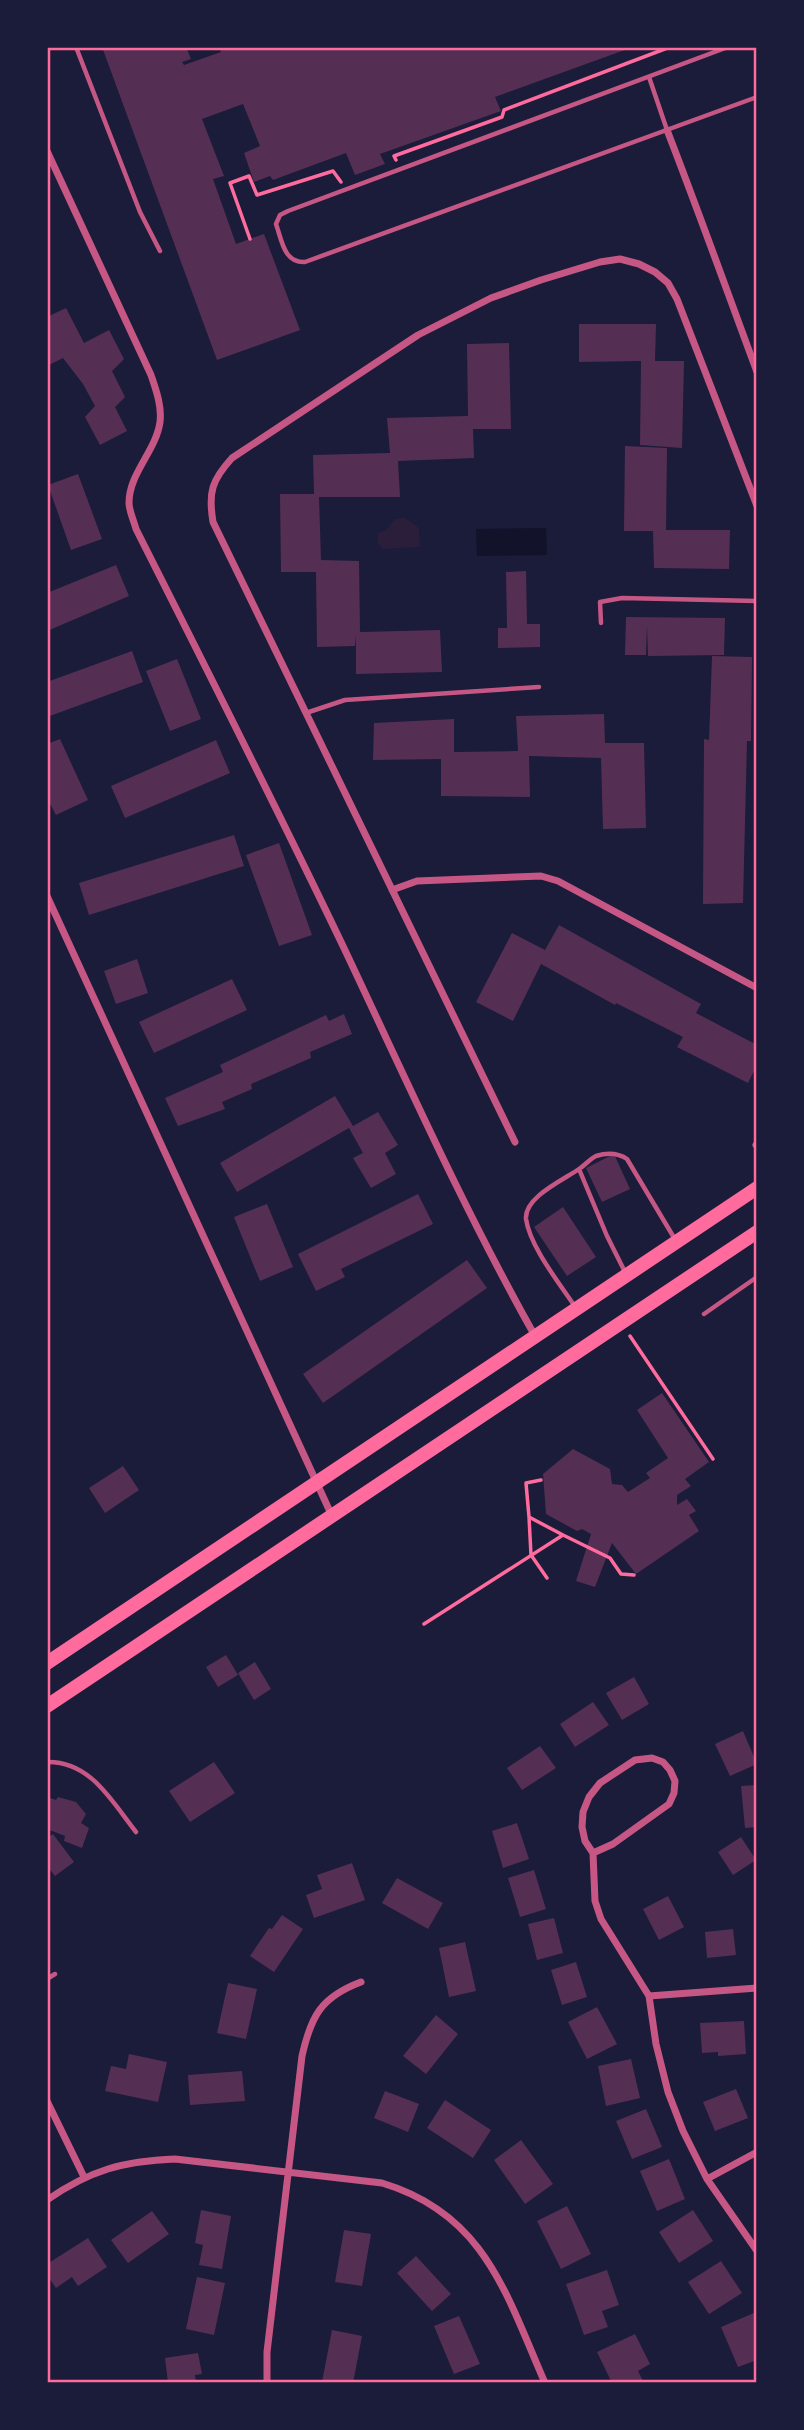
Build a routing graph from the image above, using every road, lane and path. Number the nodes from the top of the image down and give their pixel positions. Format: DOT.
graph roads {
  1 [pos="76,47"];
  2 [pos="670,47"];
  3 [pos="728,47"];
  4 [pos="649,76"];
  5 [pos="757,97"];
  6 [pos="667,130"];
  7 [pos="47,151"];
  8 [pos="396,161"];
  9 [pos="351,178"];
  10 [pos="250,239"];
  11 [pos="160,251"];
  12 [pos="757,372"];
  13 [pos="757,506"];
  14 [pos="757,601"];
  15 [pos="601,623"];
  16 [pos="539,687"];
  17 [pos="306,713"];
  18 [pos="392,890"];
  19 [pos="47,896"];
  20 [pos="757,988"];
  21 [pos="515,1142"];
  22 [pos="579,1169"];
  23 [pos="757,1188"];
  24 [pos="757,1232"];
  25 [pos="677,1241"];
  26 [pos="627,1275"];
  27 [pos="757,1277"];
  28 [pos="577,1309"];
  29 [pos="704,1314"];
  30 [pos="629,1335"];
  31 [pos="536,1336"];
  32 [pos="713,1459"];
  33 [pos="541,1480"];
  34 [pos="316,1484"];
  35 [pos="332,1517"];
  36 [pos="529,1517"];
  37 [pos="563,1535"];
  38 [pos="531,1555"];
  39 [pos="634,1575"];
  40 [pos="547,1578"];
  41 [pos="424,1624"];
  42 [pos="47,1663"];
  43 [pos="47,1706"];
  44 [pos="47,1762"];
  45 [pos="136,1832"];
  46 [pos="593,1853"];
  47 [pos="55,1974"];
  48 [pos="47,1979"];
  49 [pos="362,1982"];
  50 [pos="757,1988"];
  51 [pos="649,1996"];
  52 [pos="47,2101"];
  53 [pos="757,2152"];
  54 [pos="288,2171"];
  55 [pos="84,2177"];
  56 [pos="707,2179"];
  57 [pos="47,2200"];
  58 [pos="757,2251"];
  59 [pos="267,2383"];
  60 [pos="545,2383"];
  1 -- 11 [label="lane"];
  2 -- 8 [label="path"];
  3 -- 4 [label="lane"];
  4 -- 6 [label="lane"];
  4 -- 6 [label="lane"];
  5 -- 6 [label="lane"];
  6 -- 12 [label="street"];
  7 -- 31 [label="street"];
  9 -- 10 [label="path"];
  13 -- 17 [label="street"];
  14 -- 15 [label="lane"];
  16 -- 17 [label="lane"];
  17 -- 18 [label="street"];
  18 -- 20 [label="street"];
  18 -- 21 [label="street"];
  19 -- 34 [label="street"];
  22 -- 25 [label="lane"];
  22 -- 26 [label="lane"];
  22 -- 28 [label="lane"];
  23 -- 25 [label="main road"];
  24 -- 35 [label="main road"];
  25 -- 26 [label="main road"];
  26 -- 28 [label="main road"];
  27 -- 29 [label="lane"];
  28 -- 31 [label="main road"];
  30 -- 32 [label="path"];
  31 -- 34 [label="main road"];
  33 -- 36 [label="path"];
  34 -- 35 [label="street"];
  34 -- 42 [label="main road"];
  35 -- 43 [label="main road"];
  36 -- 37 [label="path"];
  36 -- 38 [label="path"];
  37 -- 38 [label="path"];
  37 -- 39 [label="path"];
  38 -- 40 [label="path"];
  38 -- 41 [label="path"];
  44 -- 45 [label="lane"];
  46 -- 46 [label="street"];
  46 -- 51 [label="street"];
  47 -- 48 [label="lane"];
  49 -- 54 [label="street"];
  50 -- 51 [label="street"];
  51 -- 56 [label="street"];
  52 -- 55 [label="street"];
  53 -- 56 [label="street"];
  54 -- 55 [label="street"];
  54 -- 59 [label="street"];
  54 -- 60 [label="street"];
  55 -- 57 [label="street"];
  56 -- 58 [label="street"];
}
